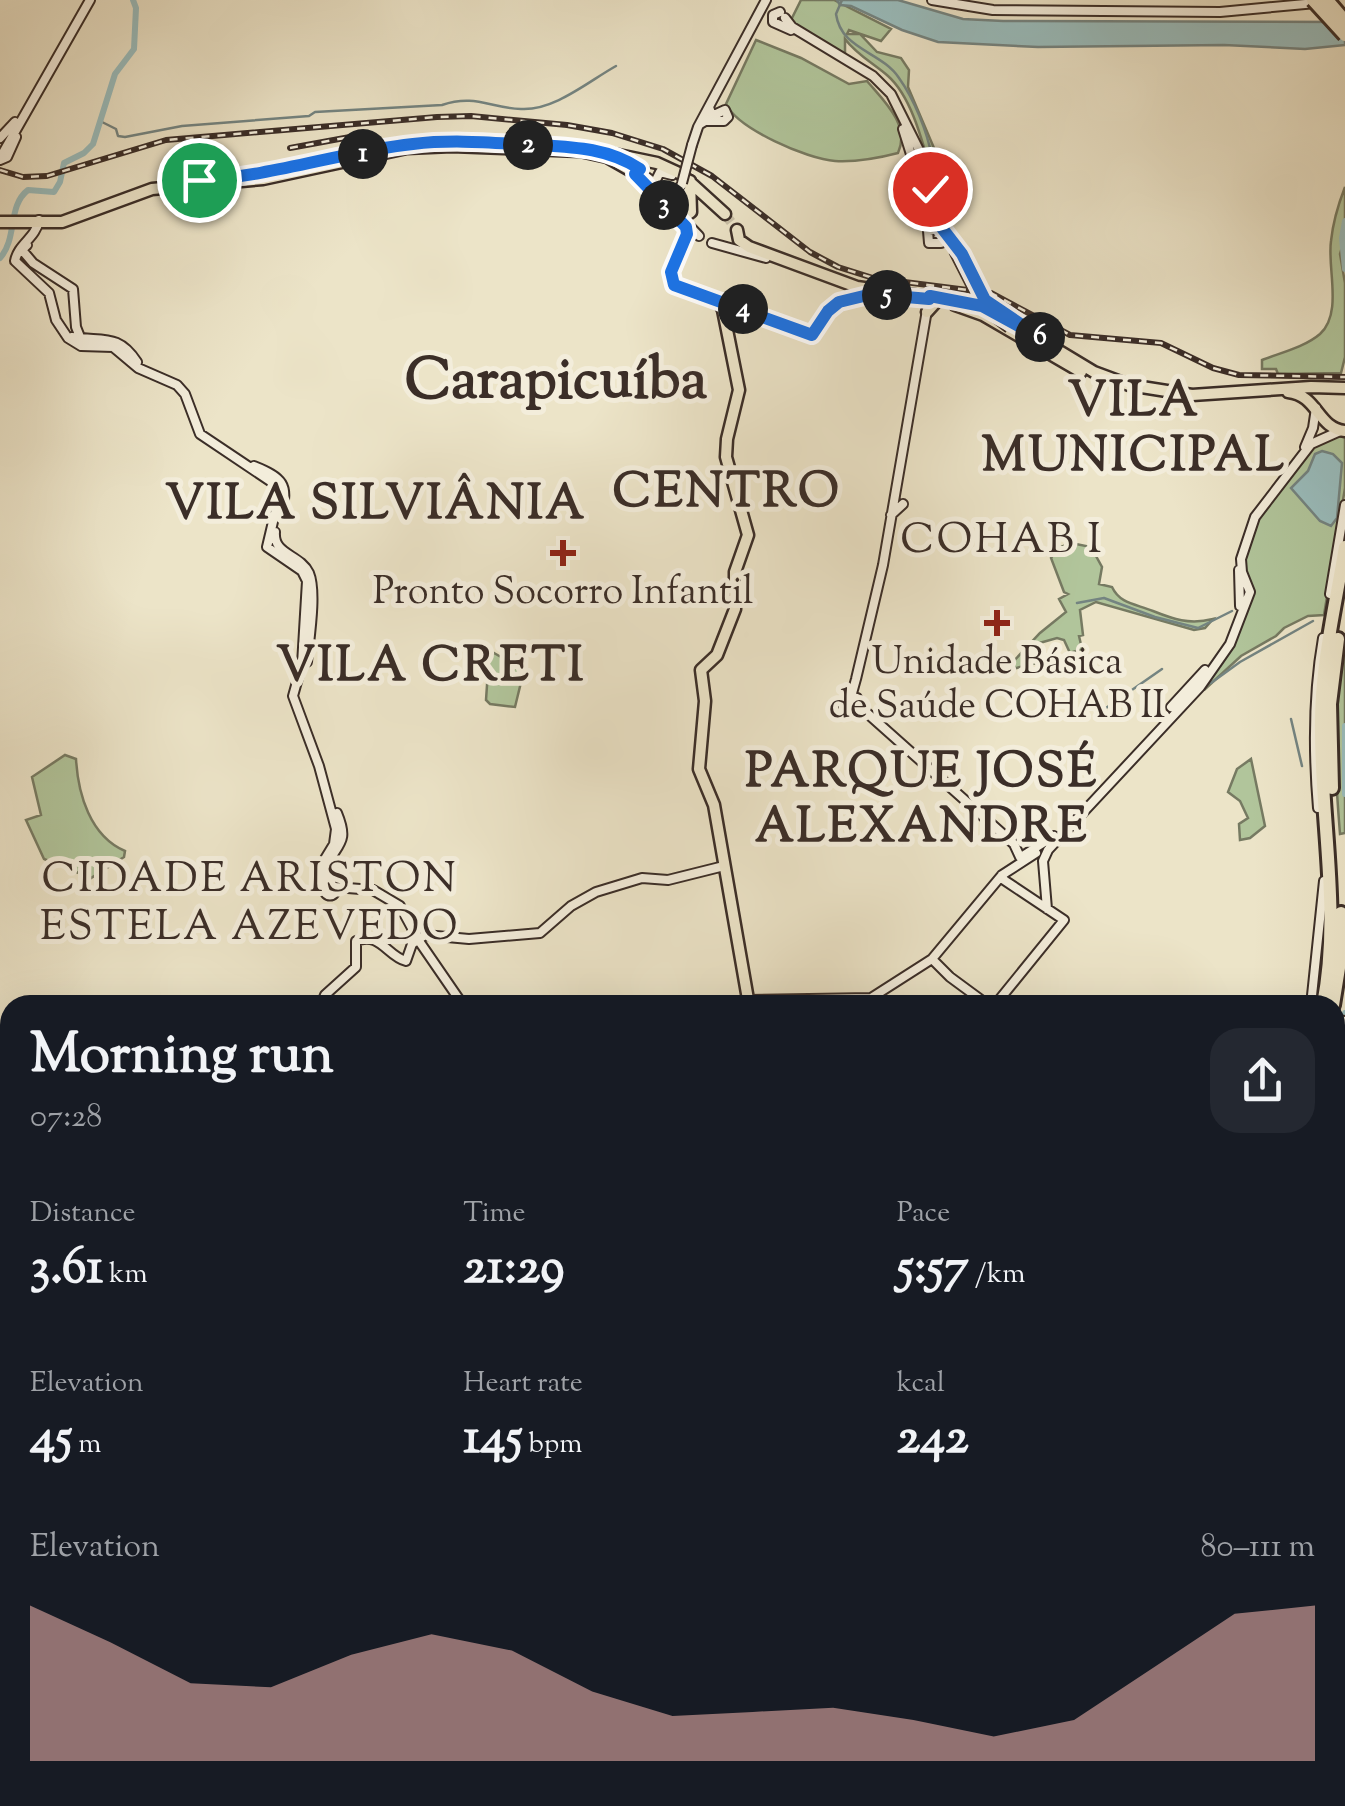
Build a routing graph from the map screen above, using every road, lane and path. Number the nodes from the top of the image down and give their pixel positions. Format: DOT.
graph roads {
  1 [pos="768,0"];
  2 [pos="932,0"];
  3 [pos="1326,0"];
  4 [pos="85,2"];
  5 [pos="1288,2"];
  6 [pos="1310,2"];
  7 [pos="1344,2"];
  8 [pos="1345,21"];
  9 [pos="1345,35"];
  10 [pos="710,105"];
  11 [pos="19,119"];
  12 [pos="711,122"];
  13 [pos="698,127"];
  14 [pos="716,132"];
  15 [pos="11,133"];
  16 [pos="0,138"];
  17 [pos="0,151"];
  18 [pos="611,154"];
  19 [pos="0,159"];
  20 [pos="665,166"];
  21 [pos="636,169"];
  22 [pos="655,182"];
  23 [pos="685,182"];
  24 [pos="664,196"];
  25 [pos="725,214"];
  26 [pos="682,219"];
  27 [pos="9,220"];
  28 [pos="41,225"];
  29 [pos="737,230"];
  30 [pos="699,236"];
  31 [pos="712,242"];
  32 [pos="956,249"];
  33 [pos="760,254"];
  34 [pos="21,257"];
  35 [pos="33,262"];
  36 [pos="53,276"];
  37 [pos="41,285"];
  38 [pos="862,293"];
  39 [pos="931,302"];
  40 [pos="724,305"];
  41 [pos="1044,340"];
  42 [pos="82,342"];
  43 [pos="1062,361"];
  44 [pos="1339,389"];
  45 [pos="1280,392"];
  46 [pos="1289,403"];
  47 [pos="1316,408"];
  48 [pos="1343,432"];
  49 [pos="1315,435"];
  50 [pos="898,481"];
  51 [pos="904,491"];
  52 [pos="904,504"];
  53 [pos="1345,505"];
  54 [pos="891,516"];
  55 [pos="1345,548"];
  56 [pos="1345,600"];
  57 [pos="1189,691"];
  58 [pos="1014,844"];
  59 [pos="1034,851"];
  60 [pos="1018,861"];
  61 [pos="1044,862"];
  62 [pos="724,866"];
  63 [pos="1002,875"];
  64 [pos="1045,895"];
  65 [pos="1035,901"];
  66 [pos="1047,909"];
  67 [pos="416,940"];
  68 [pos="932,959"];
  69 [pos="920,966"];
  70 [pos="940,968"];
  71 [pos="325,995"];
  72 [pos="454,995"];
  73 [pos="748,995"];
  74 [pos="874,995"];
  75 [pos="978,995"];
  76 [pos="1000,995"];
  77 [pos="1312,995"];
  78 [pos="1324,995"];
  79 [pos="1333,995"];
  1 -- 10 [label="main road"];
  1 -- 32 [label="main road"];
  2 -- 5 [label="main road"];
  3 -- 8 [label="highway, bridge"];
  4 -- 11 [label="main road"];
  5 -- 6 [label="main road"];
  6 -- 7 [label="main road"];
  6 -- 9 [label="highway, bridge"];
  10 -- 12 [label="main road"];
  10 -- 13 [label="main road"];
  11 -- 15 [label="main road"];
  11 -- 16 [label="main road"];
  11 -- 19 [label="main road"];
  12 -- 13 [label="main road"];
  12 -- 14 [label="main road"];
  13 -- 23 [label="main road, bridge"];
  15 -- 17 [label="main road"];
  15 -- 19 [label="main road"];
  18 -- 20 [label="main road"];
  18 -- 21 [label="main road"];
  18 -- 28 [label="main road"];
  20 -- 21 [label="main road"];
  20 -- 23 [label="main road"];
  21 -- 22 [label="main road"];
  21 -- 23 [label="main road"];
  21 -- 24 [label="main road"];
  21 -- 26 [label="main road"];
  21 -- 28 [label="main road"];
  22 -- 23 [label="main road"];
  22 -- 26 [label="main road"];
  23 -- 25 [label="main road"];
  23 -- 26 [label="main road"];
  26 -- 30 [label="main road"];
  26 -- 40 [label="main road"];
  27 -- 28 [label="main road"];
  28 -- 34 [label="main road"];
  29 -- 33 [label="main road"];
  31 -- 33 [label="main road"];
  32 -- 41 [label="main road, bridge"];
  32 -- 43 [label="main road, bridge"];
  33 -- 38 [label="main road"];
  34 -- 35 [label="main road"];
  34 -- 35 [label="main road"];
  34 -- 37 [label="main road"];
  35 -- 36 [label="main road"];
  36 -- 37 [label="main road"];
  36 -- 42 [label="main road"];
  37 -- 42 [label="main road"];
  38 -- 39 [label="main road"];
  38 -- 40 [label="main road"];
  39 -- 41 [label="main road"];
  39 -- 43 [label="main road"];
  39 -- 50 [label="main road"];
  40 -- 62 [label="main road"];
  41 -- 44 [label="main road"];
  42 -- 67 [label="main road"];
  43 -- 45 [label="main road"];
  44 -- 47 [label="main road"];
  45 -- 46 [label="main road"];
  45 -- 47 [label="main road"];
  47 -- 48 [label="main road"];
  47 -- 49 [label="main road"];
  48 -- 49 [label="main road"];
  49 -- 57 [label="main road"];
  50 -- 51 [label="main road"];
  50 -- 54 [label="main road"];
  52 -- 54 [label="main road"];
  53 -- 77 [label="main road"];
  54 -- 58 [label="main road"];
  55 -- 78 [label="highway"];
  56 -- 79 [label="highway"];
  57 -- 59 [label="main road"];
  57 -- 61 [label="main road"];
  58 -- 59 [label="main road"];
  58 -- 60 [label="main road"];
  59 -- 60 [label="main road"];
  59 -- 61 [label="main road"];
  60 -- 63 [label="main road"];
  61 -- 64 [label="main road"];
  62 -- 67 [label="main road"];
  62 -- 73 [label="main road"];
  63 -- 65 [label="main road"];
  63 -- 68 [label="main road"];
  64 -- 65 [label="main road"];
  64 -- 66 [label="main road"];
  65 -- 66 [label="main road"];
  66 -- 76 [label="main road"];
  67 -- 71 [label="main road"];
  67 -- 72 [label="main road"];
  68 -- 69 [label="main road"];
  68 -- 70 [label="main road"];
  69 -- 70 [label="main road"];
  69 -- 74 [label="main road"];
  70 -- 75 [label="main road"];
}
